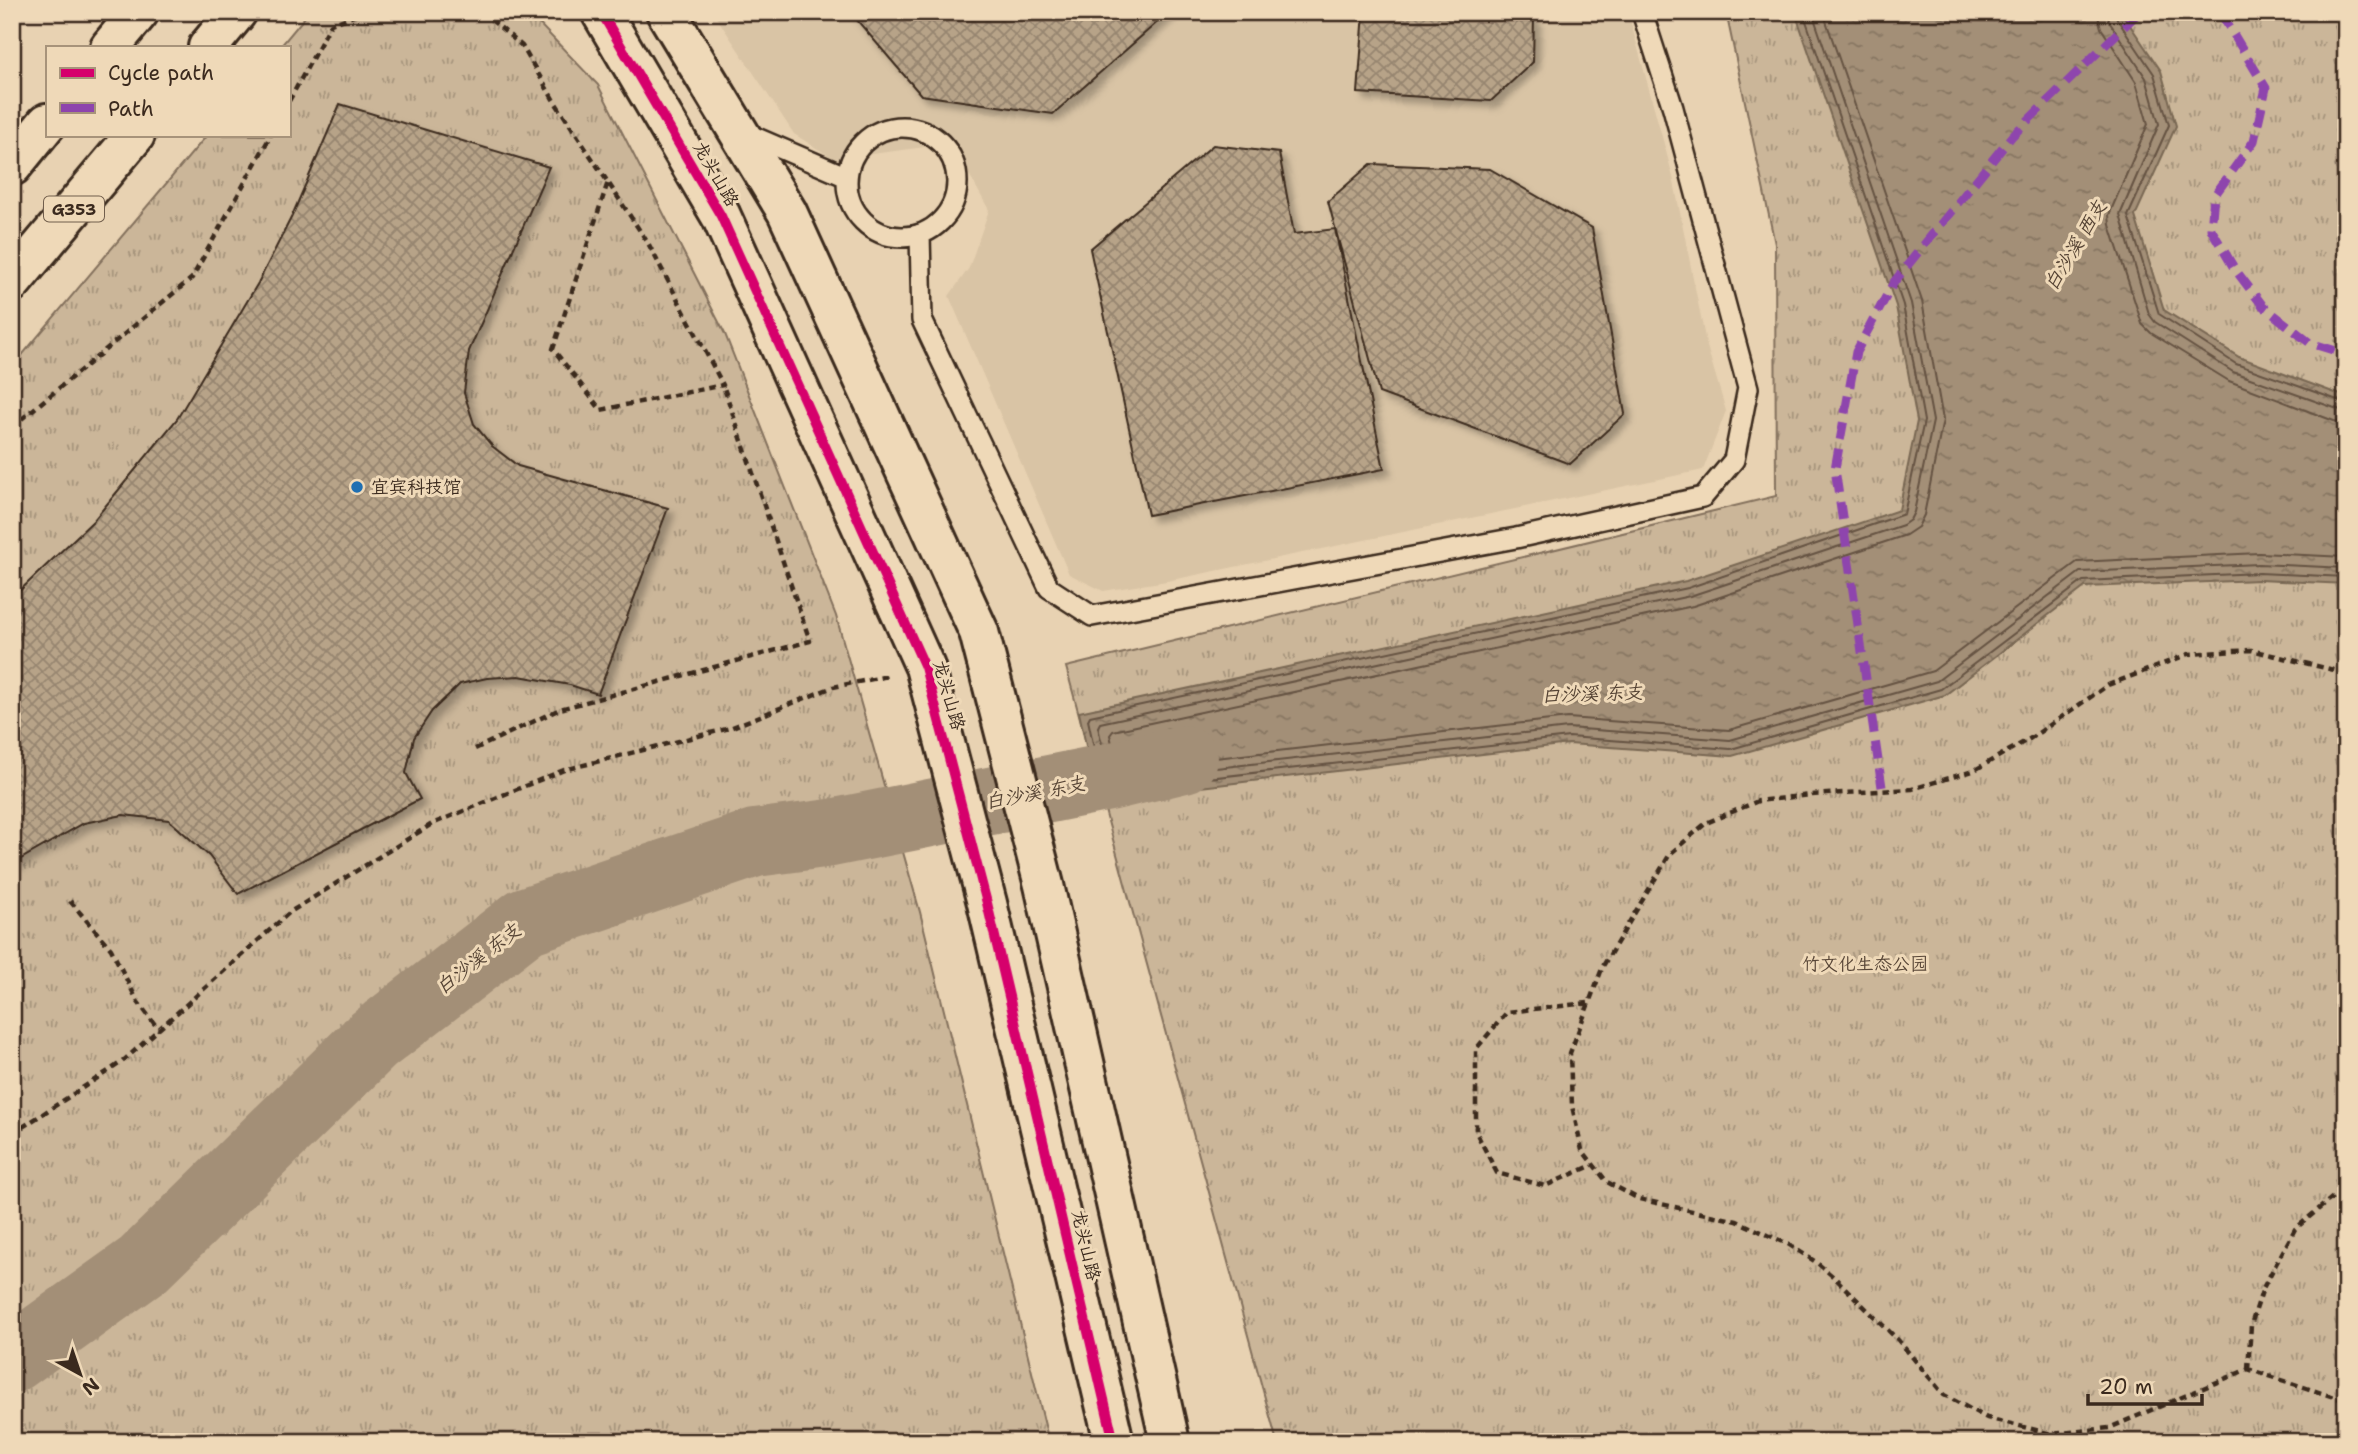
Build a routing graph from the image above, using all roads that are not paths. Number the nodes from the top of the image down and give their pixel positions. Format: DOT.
graph roads {
  1 [pos="139,12"];
  2 [pos="237,12"];
  3 [pos="601,12"];
  4 [pos="666,12"];
  5 [pos="1642,12"];
  6 [pos="111,46"];
  7 [pos="209,46"];
  8 [pos="46,124"];
  9 [pos="736,129"];
  10 [pos="134,136"];
  11 [pos="12,166"];
  12 [pos="847,177"];
  13 [pos="920,234"];
  14 [pos="12,282"];
  15 [pos="1114,1442"];
  16 [pos="1170,1442"];
  1 -- 6 [label="main road"];
  2 -- 7 [label="main road"];
  3 -- 15 [label="main road, 龙头山路"];
  4 -- 9 [label="main road"];
  5 -- 13 [label="lane"];
  8 -- 11 [label="main road"];
  9 -- 12 [label="lane"];
  9 -- 16 [label="main road"];
  10 -- 14 [label="main road, G353"];
  12 -- 13 [label="lane"];
  12 -- 13 [label="lane"];
}
